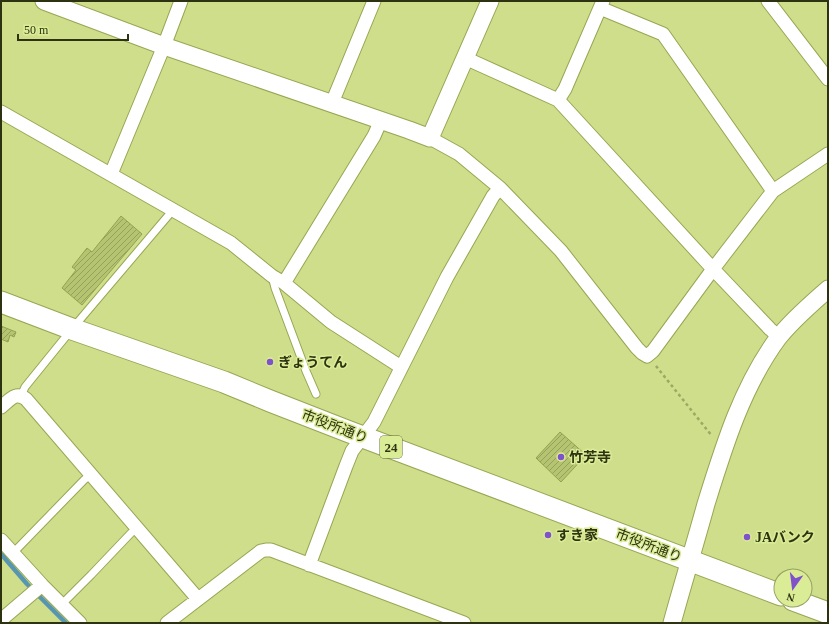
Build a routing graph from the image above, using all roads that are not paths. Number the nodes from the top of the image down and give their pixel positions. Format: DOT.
graph roads {
  1 [pos="44,1"];
  2 [pos="181,1"];
  3 [pos="374,1"];
  4 [pos="490,1"];
  5 [pos="768,1"];
  6 [pos="602,5"];
  7 [pos="164,46"];
  8 [pos="465,58"];
  9 [pos="828,79"];
  10 [pos="558,100"];
  11 [pos="332,103"];
  12 [pos="1,112"];
  13 [pos="381,120"];
  14 [pos="430,138"];
  15 [pos="828,154"];
  16 [pos="111,174"];
  17 [pos="500,188"];
  18 [pos="773,192"];
  19 [pos="173,210"];
  20 [pos="713,269"];
  21 [pos="272,276"];
  22 [pos="284,283"];
  23 [pos="828,289"];
  24 [pos="1,302"];
  25 [pos="72,329"];
  26 [pos="779,337"];
  27 [pos="401,367"];
  28 [pos="316,394"];
  29 [pos="21,396"];
  30 [pos="1,407"];
  31 [pos="363,437"];
  32 [pos="91,474"];
  33 [pos="137,528"];
  34 [pos="1,540"];
  35 [pos="13,553"];
  36 [pos="690,561"];
  37 [pos="309,565"];
  38 [pos="42,586"];
  39 [pos="773,592"];
  40 [pos="198,599"];
  41 [pos="61,605"];
  42 [pos="813,607"];
  43 [pos="828,613"];
  44 [pos="1,620"];
  45 [pos="80,623"];
  46 [pos="167,623"];
  47 [pos="464,623"];
  48 [pos="672,623"];
  1 -- 7 [label="street"];
  2 -- 7 [label="street"];
  3 -- 11 [label="street"];
  4 -- 8 [label="street"];
  5 -- 9 [label="street"];
  6 -- 10 [label="street"];
  6 -- 18 [label="street"];
  7 -- 11 [label="street"];
  7 -- 16 [label="street"];
  8 -- 10 [label="street"];
  8 -- 14 [label="street"];
  10 -- 20 [label="street"];
  11 -- 13 [label="street"];
  12 -- 16 [label="street"];
  13 -- 14 [label="street"];
  13 -- 22 [label="street"];
  14 -- 17 [label="street"];
  15 -- 18 [label="street"];
  16 -- 19 [label="street"];
  17 -- 20 [label="street"];
  17 -- 27 [label="street"];
  18 -- 20 [label="street"];
  19 -- 21 [label="street"];
  19 -- 25 [label="lane"];
  20 -- 26 [label="street"];
  21 -- 22 [label="street"];
  21 -- 28 [label="lane"];
  22 -- 27 [label="street"];
  23 -- 26 [label="street"];
  24 -- 25 [label="main road, 市役所通り / 24"];
  25 -- 29 [label="lane"];
  25 -- 31 [label="main road, 市役所通り / 24"];
  26 -- 36 [label="street"];
  27 -- 31 [label="street"];
  29 -- 30 [label="street"];
  29 -- 32 [label="street"];
  31 -- 36 [label="main road, 市役所通り / 24"];
  31 -- 37 [label="street"];
  32 -- 33 [label="street"];
  32 -- 35 [label="lane"];
  33 -- 40 [label="street"];
  33 -- 41 [label="lane"];
  34 -- 35 [label="street"];
  35 -- 38 [label="street"];
  36 -- 39 [label="main road, 市役所通り / 24"];
  36 -- 48 [label="street"];
  37 -- 40 [label="street"];
  37 -- 47 [label="street"];
  38 -- 41 [label="street"];
  38 -- 44 [label="street"];
  40 -- 46 [label="street"];
  41 -- 45 [label="street"];
  42 -- 43 [label="main road"];
}
